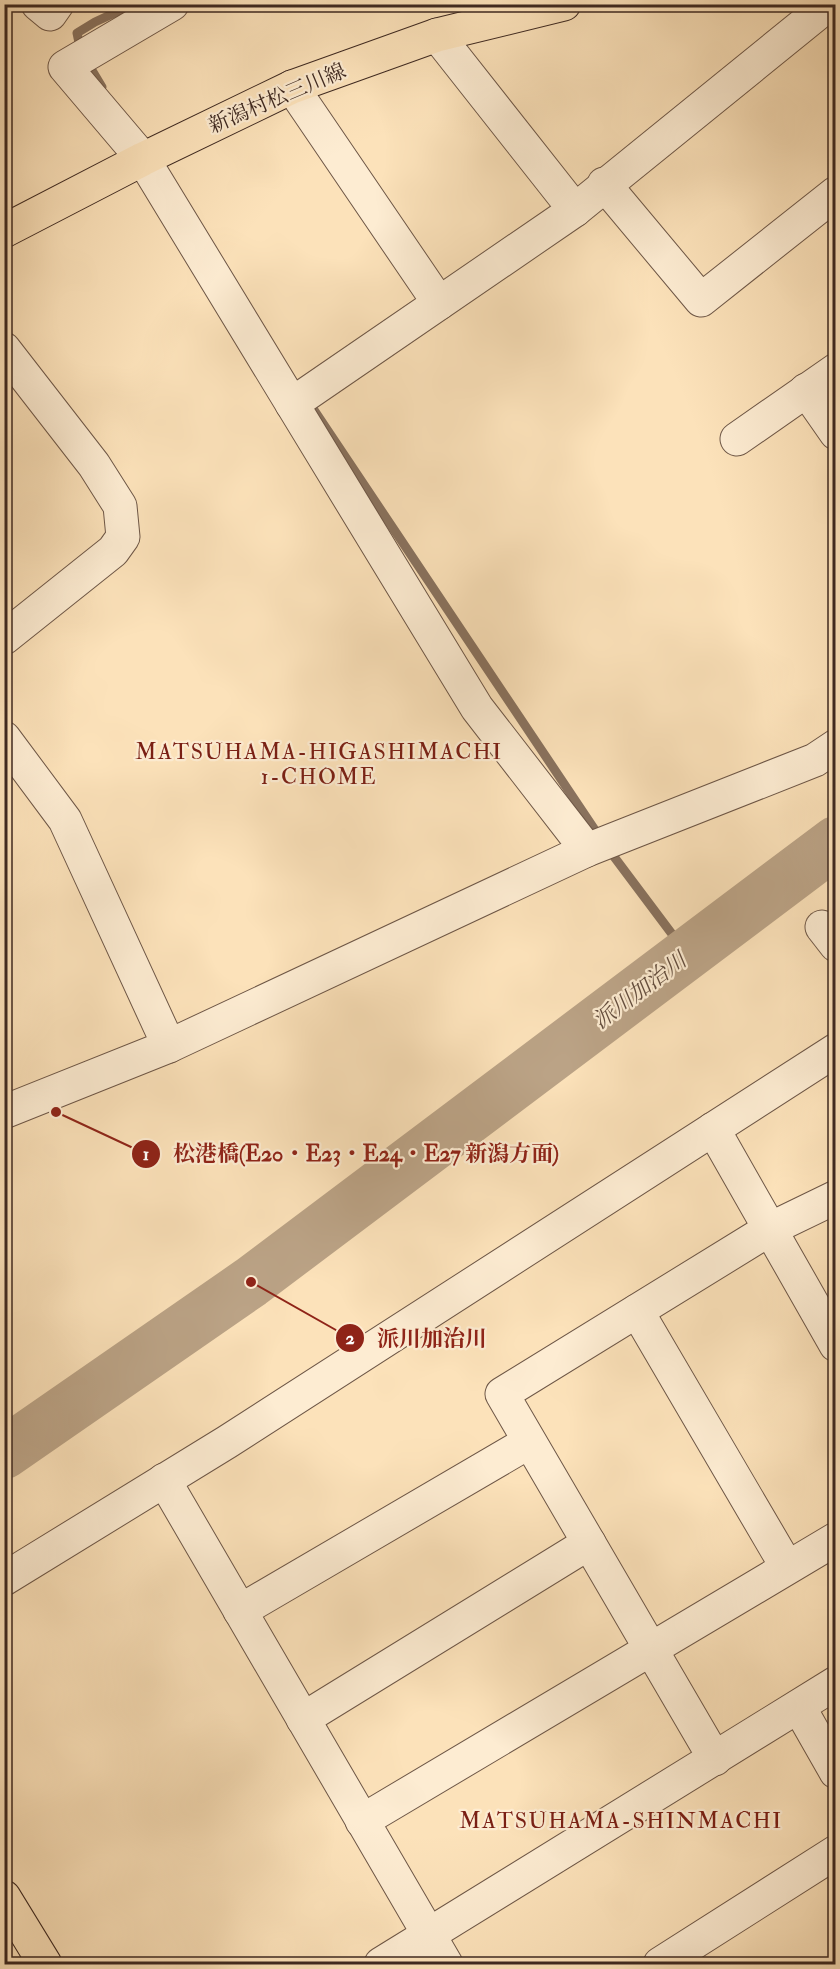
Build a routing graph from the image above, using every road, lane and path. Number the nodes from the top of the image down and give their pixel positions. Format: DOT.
graph roads {
  1 [pos="38,4"];
  2 [pos="57,4"];
  3 [pos="172,4"];
  4 [pos="564,4"];
  5 [pos="829,4"];
  6 [pos="437,35"];
  7 [pos="292,87"];
  8 [pos="143,159"];
  9 [pos="604,184"];
  10 [pos="836,193"];
  11 [pos="575,210"];
  12 [pos="4,231"];
  13 [pos="439,303"];
  14 [pos="4,349"];
  15 [pos="836,370"];
  16 [pos="806,390"];
  17 [pos="292,404"];
  18 [pos="836,433"];
  19 [pos="737,439"];
  20 [pos="4,638"];
  21 [pos="4,738"];
  22 [pos="836,746"];
  23 [pos="587,850"];
  24 [pos="169,1046"];
  25 [pos="836,1050"];
  26 [pos="4,1112"];
  27 [pos="713,1129"];
  28 [pos="836,1197"];
  29 [pos="770,1229"];
  30 [pos="822,1298"];
  31 [pos="637,1311"];
  32 [pos="836,1345"];
  33 [pos="529,1442"];
  34 [pos="164,1480"];
  35 [pos="836,1539"];
  36 [pos="589,1544"];
  37 [pos="787,1568"];
  38 [pos="4,1579"];
  39 [pos="240,1611"];
  40 [pos="650,1648"];
  41 [pos="836,1683"];
  42 [pos="799,1707"];
  43 [pos="303,1719"];
  44 [pos="715,1759"];
  45 [pos="836,1772"];
  46 [pos="362,1821"];
  47 [pos="836,1852"];
  48 [pos="4,1898"];
  49 [pos="428,1936"];
  50 [pos="35,1961"];
  51 [pos="381,1965"];
  52 [pos="446,1965"];
  53 [pos="660,1965"];
  1 -- 2 [label="street"];
  3 -- 8 [label="street"];
  4 -- 6 [label="main road, 新潟村松三川線"];
  5 -- 9 [label="street"];
  6 -- 7 [label="main road, 新潟村松三川線"];
  6 -- 11 [label="street"];
  7 -- 8 [label="main road, 新潟村松三川線"];
  7 -- 13 [label="street"];
  8 -- 12 [label="main road, 新潟村松三川線"];
  8 -- 17 [label="street"];
  9 -- 10 [label="street"];
  9 -- 11 [label="street"];
  11 -- 13 [label="street"];
  13 -- 17 [label="street"];
  14 -- 20 [label="street"];
  15 -- 16 [label="street"];
  16 -- 18 [label="street"];
  16 -- 19 [label="street"];
  17 -- 23 [label="street"];
  21 -- 24 [label="street"];
  22 -- 23 [label="street"];
  23 -- 24 [label="street"];
  24 -- 26 [label="street"];
  25 -- 27 [label="street"];
  27 -- 29 [label="street"];
  27 -- 34 [label="street"];
  28 -- 29 [label="street"];
  29 -- 30 [label="street"];
  29 -- 31 [label="street"];
  30 -- 32 [label="street"];
  31 -- 33 [label="street"];
  31 -- 37 [label="street"];
  33 -- 36 [label="street"];
  33 -- 39 [label="street"];
  34 -- 38 [label="street"];
  34 -- 39 [label="street"];
  35 -- 37 [label="street"];
  36 -- 40 [label="street"];
  36 -- 43 [label="street"];
  37 -- 40 [label="street"];
  39 -- 43 [label="street"];
  40 -- 44 [label="street"];
  40 -- 46 [label="street"];
  41 -- 42 [label="street"];
  42 -- 44 [label="street"];
  42 -- 45 [label="street"];
  43 -- 46 [label="street"];
  44 -- 49 [label="street"];
  46 -- 49 [label="street"];
  47 -- 53 [label="street"];
  48 -- 50 [label="main road"];
  49 -- 51 [label="street"];
  49 -- 52 [label="street"];
}
